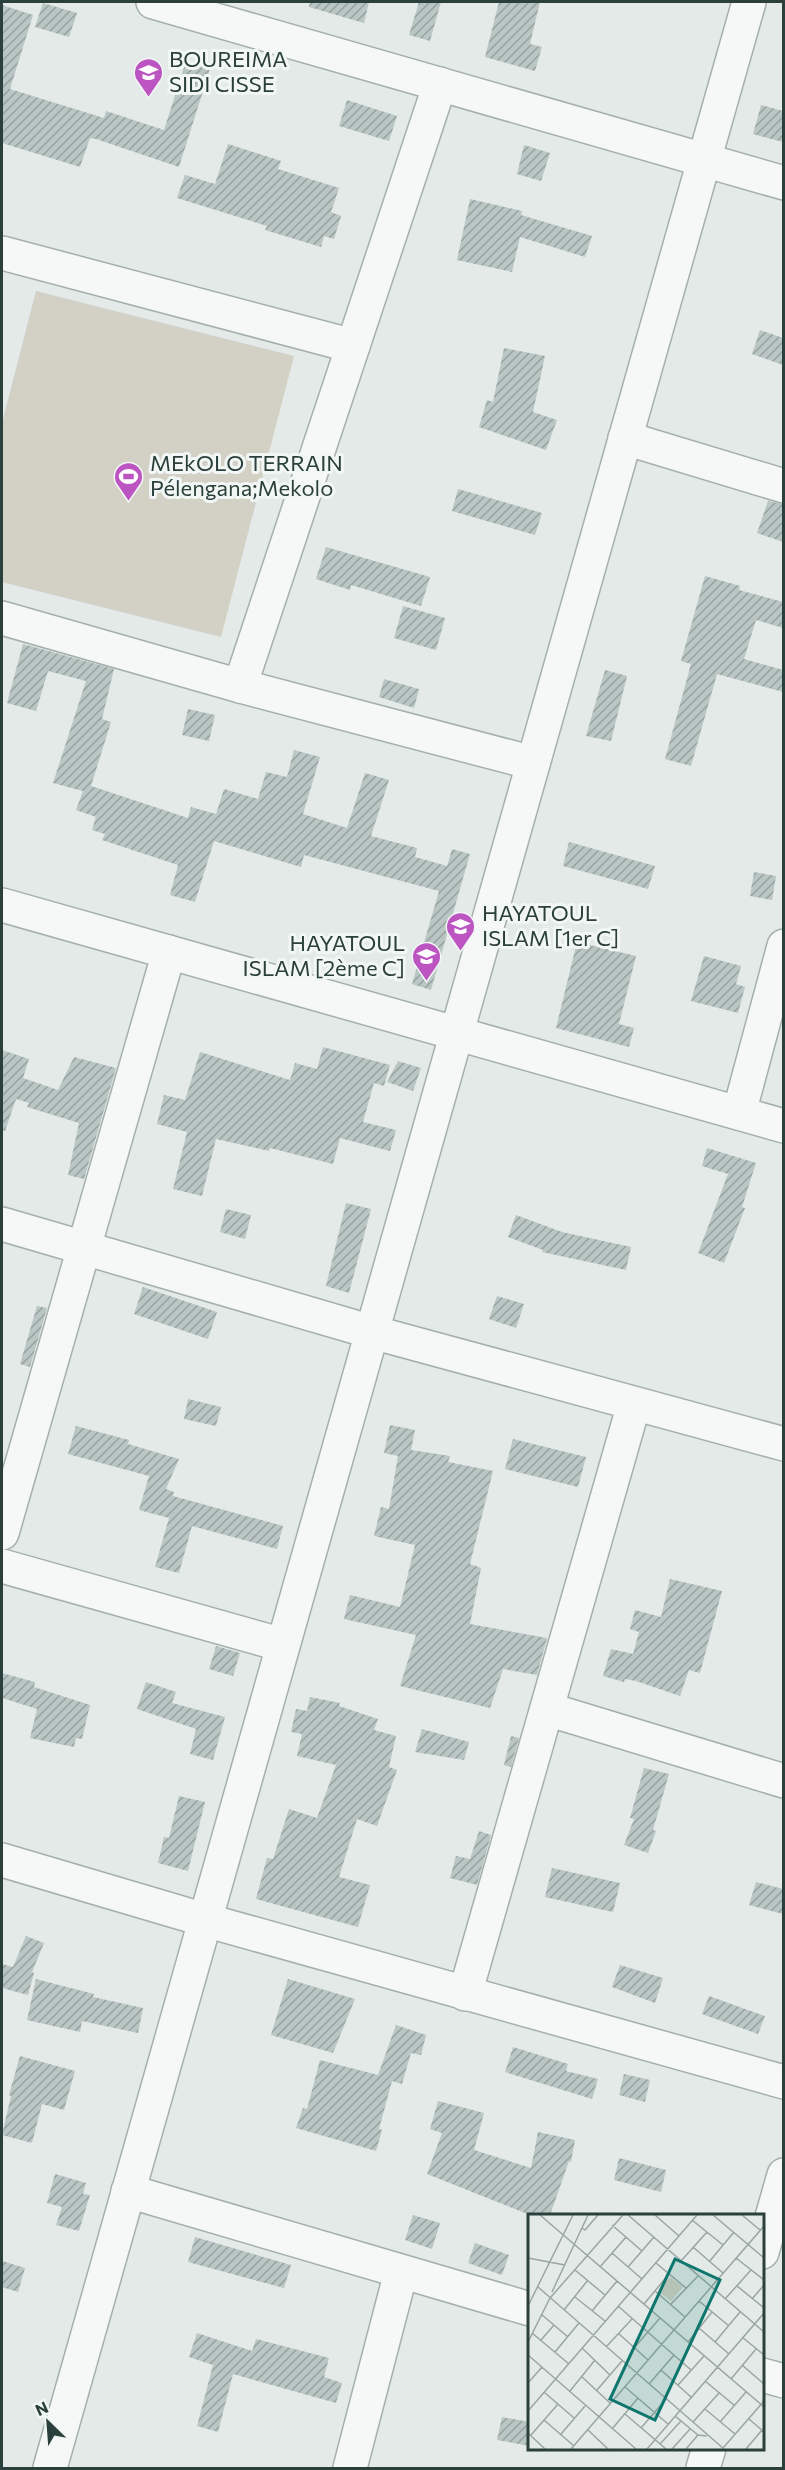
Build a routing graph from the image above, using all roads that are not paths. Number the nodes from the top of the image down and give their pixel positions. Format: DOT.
graph roads {
  1 [pos="153,2"];
  2 [pos="749,2"];
  3 [pos="440,84"];
  4 [pos="704,160"];
  5 [pos="783,183"];
  6 [pos="3,260"];
  7 [pos="353,346"];
  8 [pos="625,438"];
  9 [pos="783,486"];
  10 [pos="2,618"];
  11 [pos="240,686"];
  12 [pos="533,764"];
  13 [pos="2,905"];
  14 [pos="783,946"];
  15 [pos="169,952"];
  16 [pos="456,1035"];
  17 [pos="739,1113"];
  18 [pos="783,1126"];
  19 [pos="2,1224"];
  20 [pos="83,1246"];
  21 [pos="372,1332"];
  22 [pos="634,1404"];
  23 [pos="783,1444"];
  24 [pos="2,1533"];
  25 [pos="2,1566"];
  26 [pos="283,1644"];
  27 [pos="547,1709"];
  28 [pos="783,1780"];
  29 [pos="2,1860"];
  30 [pos="205,1920"];
  31 [pos="465,1994"];
  32 [pos="783,2082"];
  33 [pos="783,2175"];
  34 [pos="128,2191"];
  35 [pos="764,2245"];
  36 [pos="401,2272"];
  37 [pos="528,2308"];
  38 [pos="764,2376"];
  39 [pos="783,2381"];
  40 [pos="709,2449"];
  41 [pos="50,2469"];
  42 [pos="350,2469"];
  43 [pos="704,2469"];
  1 -- 3 [label="street"];
  2 -- 4 [label="street"];
  3 -- 4 [label="street"];
  3 -- 7 [label="street"];
  4 -- 5 [label="street"];
  4 -- 8 [label="street"];
  6 -- 7 [label="street"];
  7 -- 11 [label="street"];
  8 -- 9 [label="street"];
  8 -- 12 [label="street"];
  10 -- 11 [label="street"];
  11 -- 12 [label="street"];
  12 -- 16 [label="street"];
  13 -- 15 [label="street"];
  14 -- 17 [label="street"];
  15 -- 16 [label="street"];
  15 -- 20 [label="street"];
  16 -- 17 [label="street"];
  16 -- 21 [label="street"];
  17 -- 18 [label="street"];
  19 -- 20 [label="street"];
  20 -- 21 [label="street"];
  20 -- 24 [label="street"];
  21 -- 22 [label="street"];
  21 -- 26 [label="street"];
  22 -- 23 [label="street"];
  22 -- 27 [label="street"];
  25 -- 26 [label="street"];
  26 -- 30 [label="street"];
  27 -- 28 [label="street"];
  27 -- 31 [label="street"];
  29 -- 30 [label="street"];
  30 -- 31 [label="street"];
  30 -- 34 [label="street"];
  31 -- 32 [label="street"];
  33 -- 35 [label="street"];
  34 -- 36 [label="street"];
  34 -- 41 [label="street"];
  36 -- 37 [label="street"];
  36 -- 42 [label="street"];
  38 -- 39 [label="street"];
  40 -- 43 [label="street"];
}
